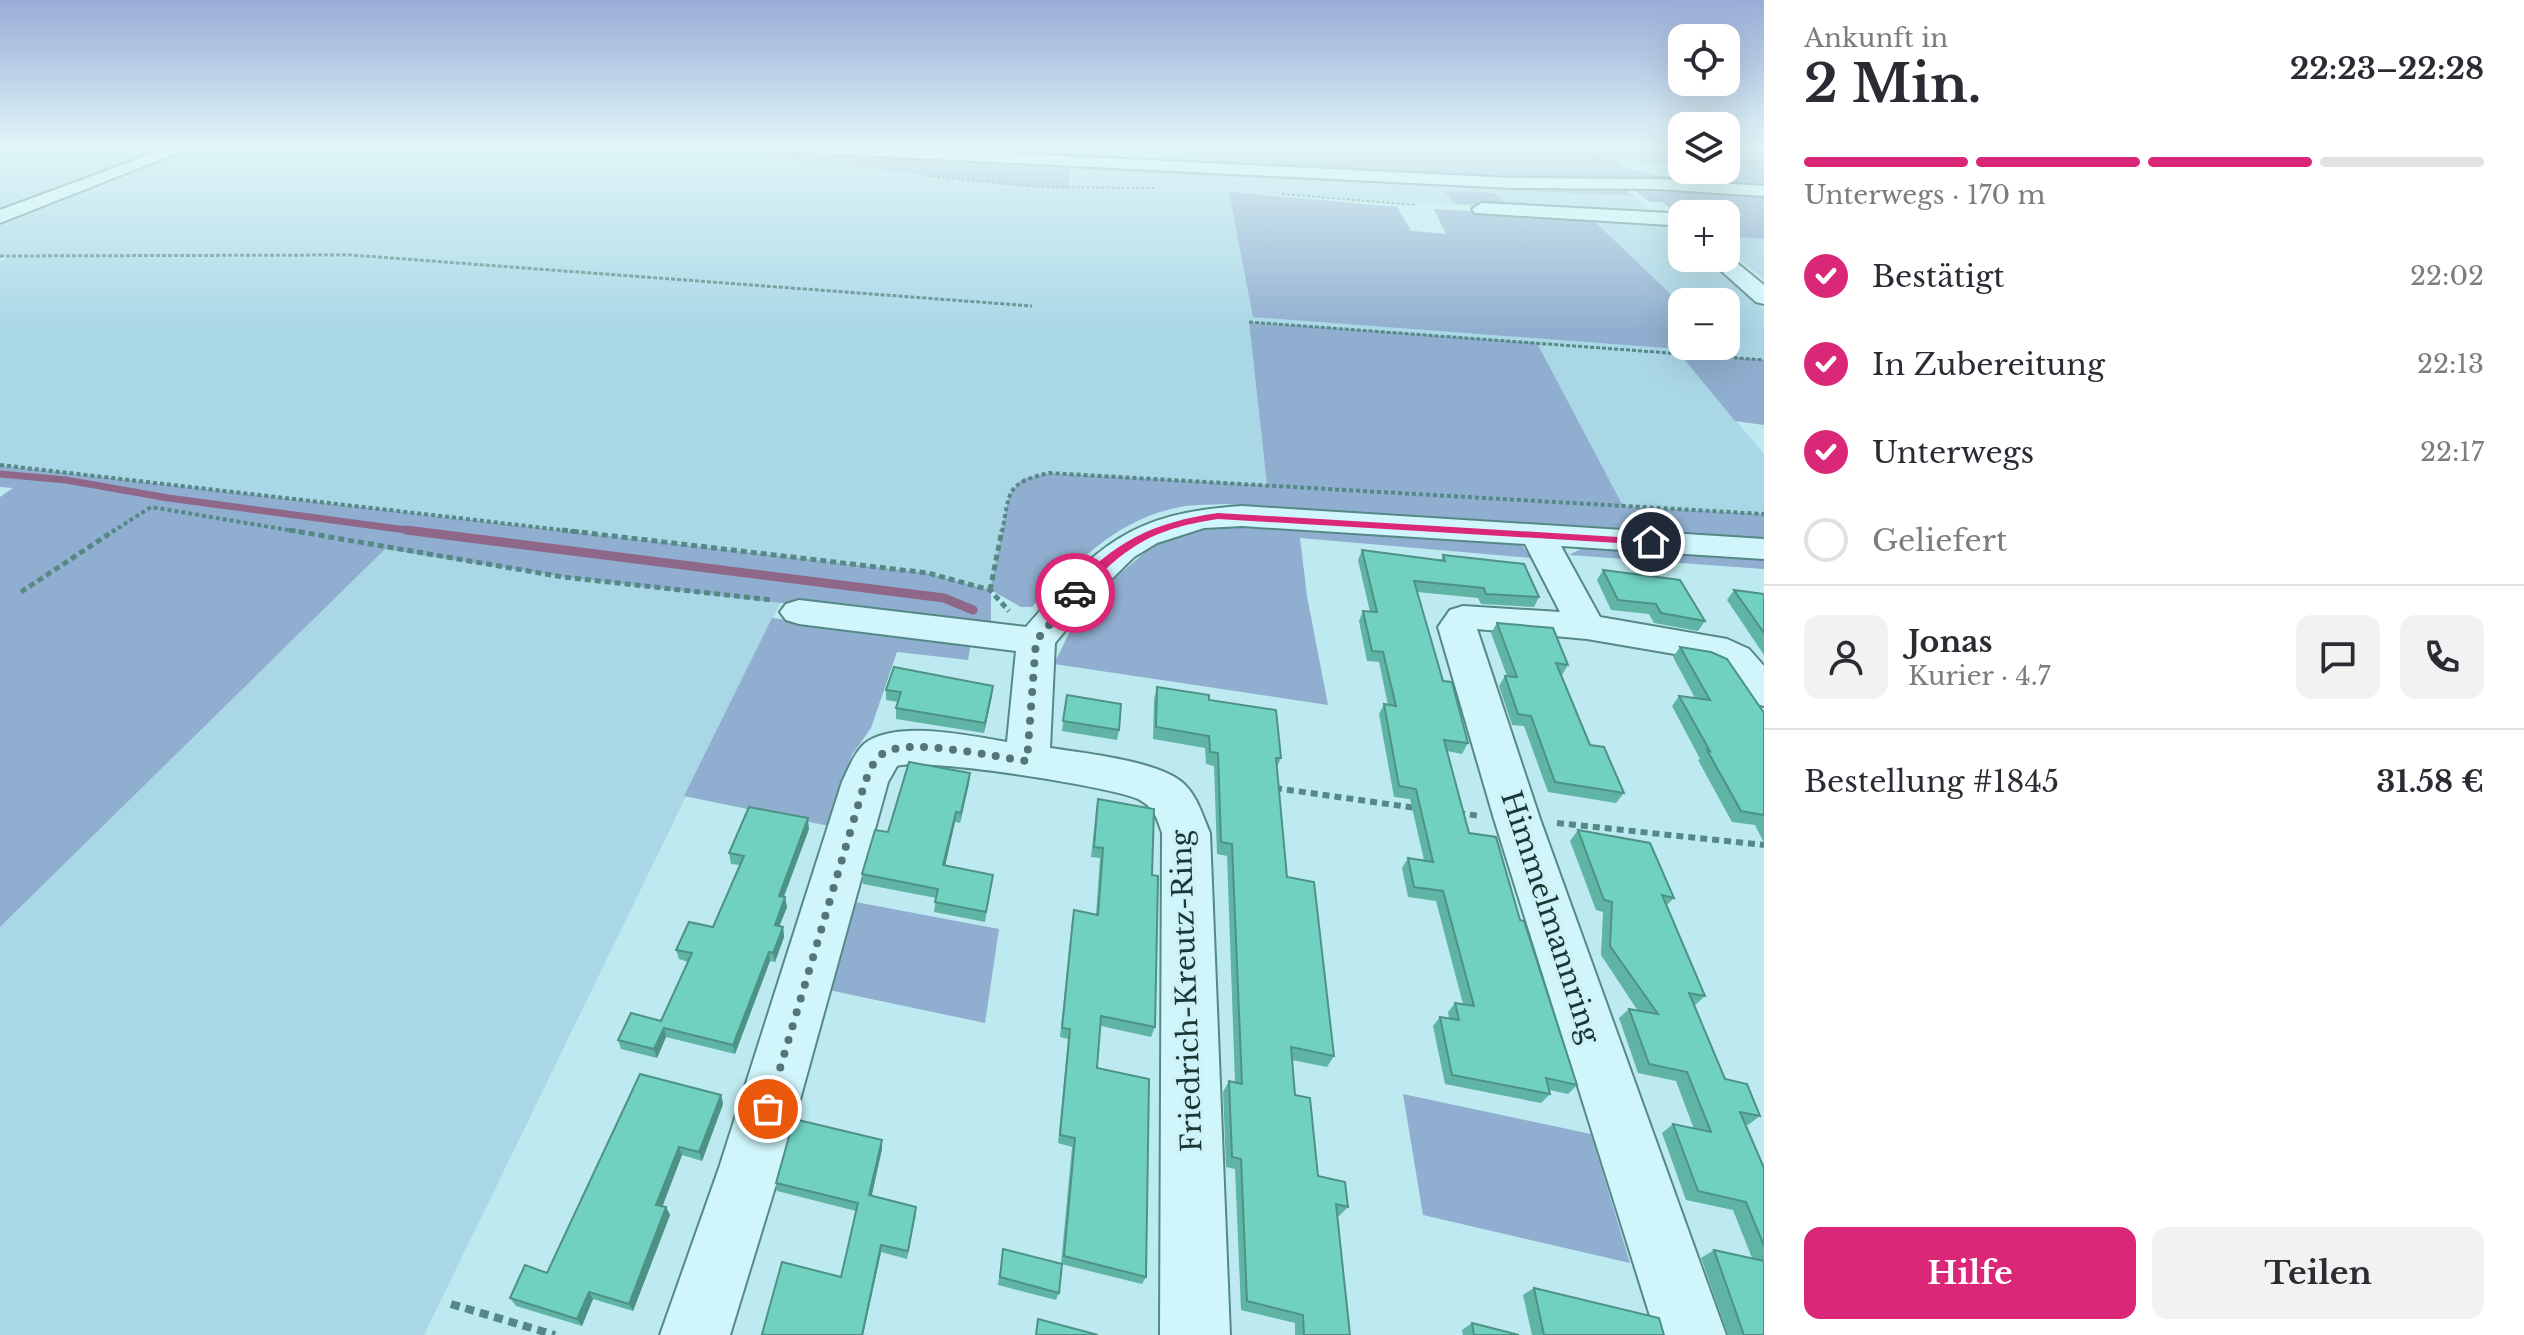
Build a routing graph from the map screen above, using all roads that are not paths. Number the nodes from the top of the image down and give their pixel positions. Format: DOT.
graph roads {
  1 [pos="23,208"];
  2 [pos="1477,208"];
  3 [pos="0,217"];
  4 [pos="1668,223"];
  5 [pos="1735,272"];
  6 [pos="1764,297"];
  7 [pos="1537,534"];
  8 [pos="1764,549"];
  9 [pos="799,612"];
  10 [pos="1587,627"];
  11 [pos="1036,641"];
  12 [pos="1764,692"];
  13 [pos="1027,761"];
  14 [pos="695,1335"];
  15 [pos="1195,1335"];
  16 [pos="1691,1335"];
  1 -- 3 [label="street"];
  2 -- 4 [label="street"];
  5 -- 6 [label="street"];
  7 -- 8 [label="street"];
  7 -- 10 [label="street"];
  7 -- 11 [label="street"];
  9 -- 11 [label="street"];
  10 -- 12 [label="street, Himmelmannring"];
  10 -- 16 [label="street, Himmelmannring"];
  11 -- 13 [label="street"];
  13 -- 14 [label="street, Friedrich-Kreutz-Ring"];
  13 -- 15 [label="street, Friedrich-Kreutz-Ring"];
}
